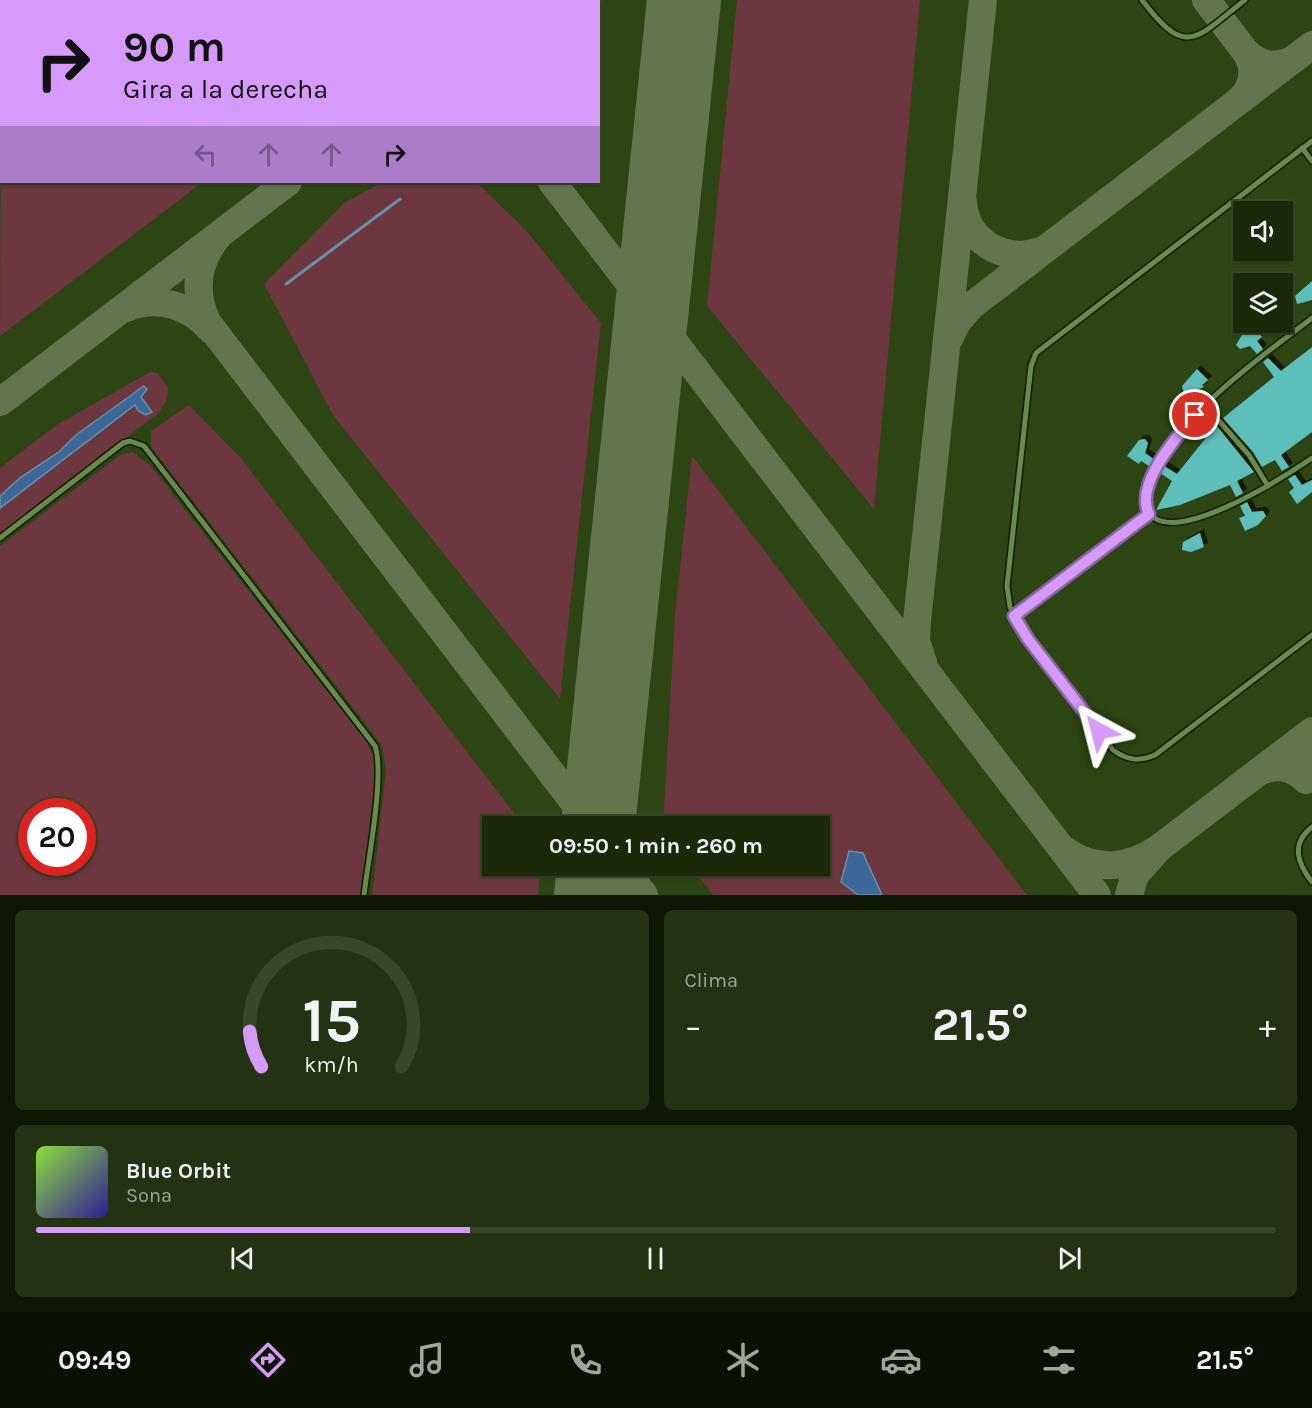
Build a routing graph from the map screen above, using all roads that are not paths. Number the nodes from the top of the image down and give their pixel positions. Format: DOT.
graph roads {
  1 [pos="1142,0"];
  2 [pos="1245,0"];
  3 [pos="1312,141"];
  4 [pos="1302,148"];
  5 [pos="1312,161"];
  6 [pos="1312,318"];
  7 [pos="1205,405"];
  8 [pos="1312,458"];
  9 [pos="1268,486"];
  10 [pos="1149,514"];
  11 [pos="0,538"];
  12 [pos="1014,616"];
  13 [pos="1312,635"];
  14 [pos="1312,827"];
  15 [pos="1312,882"];
  16 [pos="364,895"];
  1 -- 2 [label="lane"];
  3 -- 4 [label="lane"];
  4 -- 5 [label="lane"];
  4 -- 12 [label="lane"];
  6 -- 7 [label="lane"];
  7 -- 9 [label="lane"];
  7 -- 10 [label="lane"];
  8 -- 9 [label="lane"];
  9 -- 10 [label="lane"];
  10 -- 12 [label="lane"];
  11 -- 16 [label="lane"];
  12 -- 13 [label="lane"];
  14 -- 15 [label="lane"];
}
